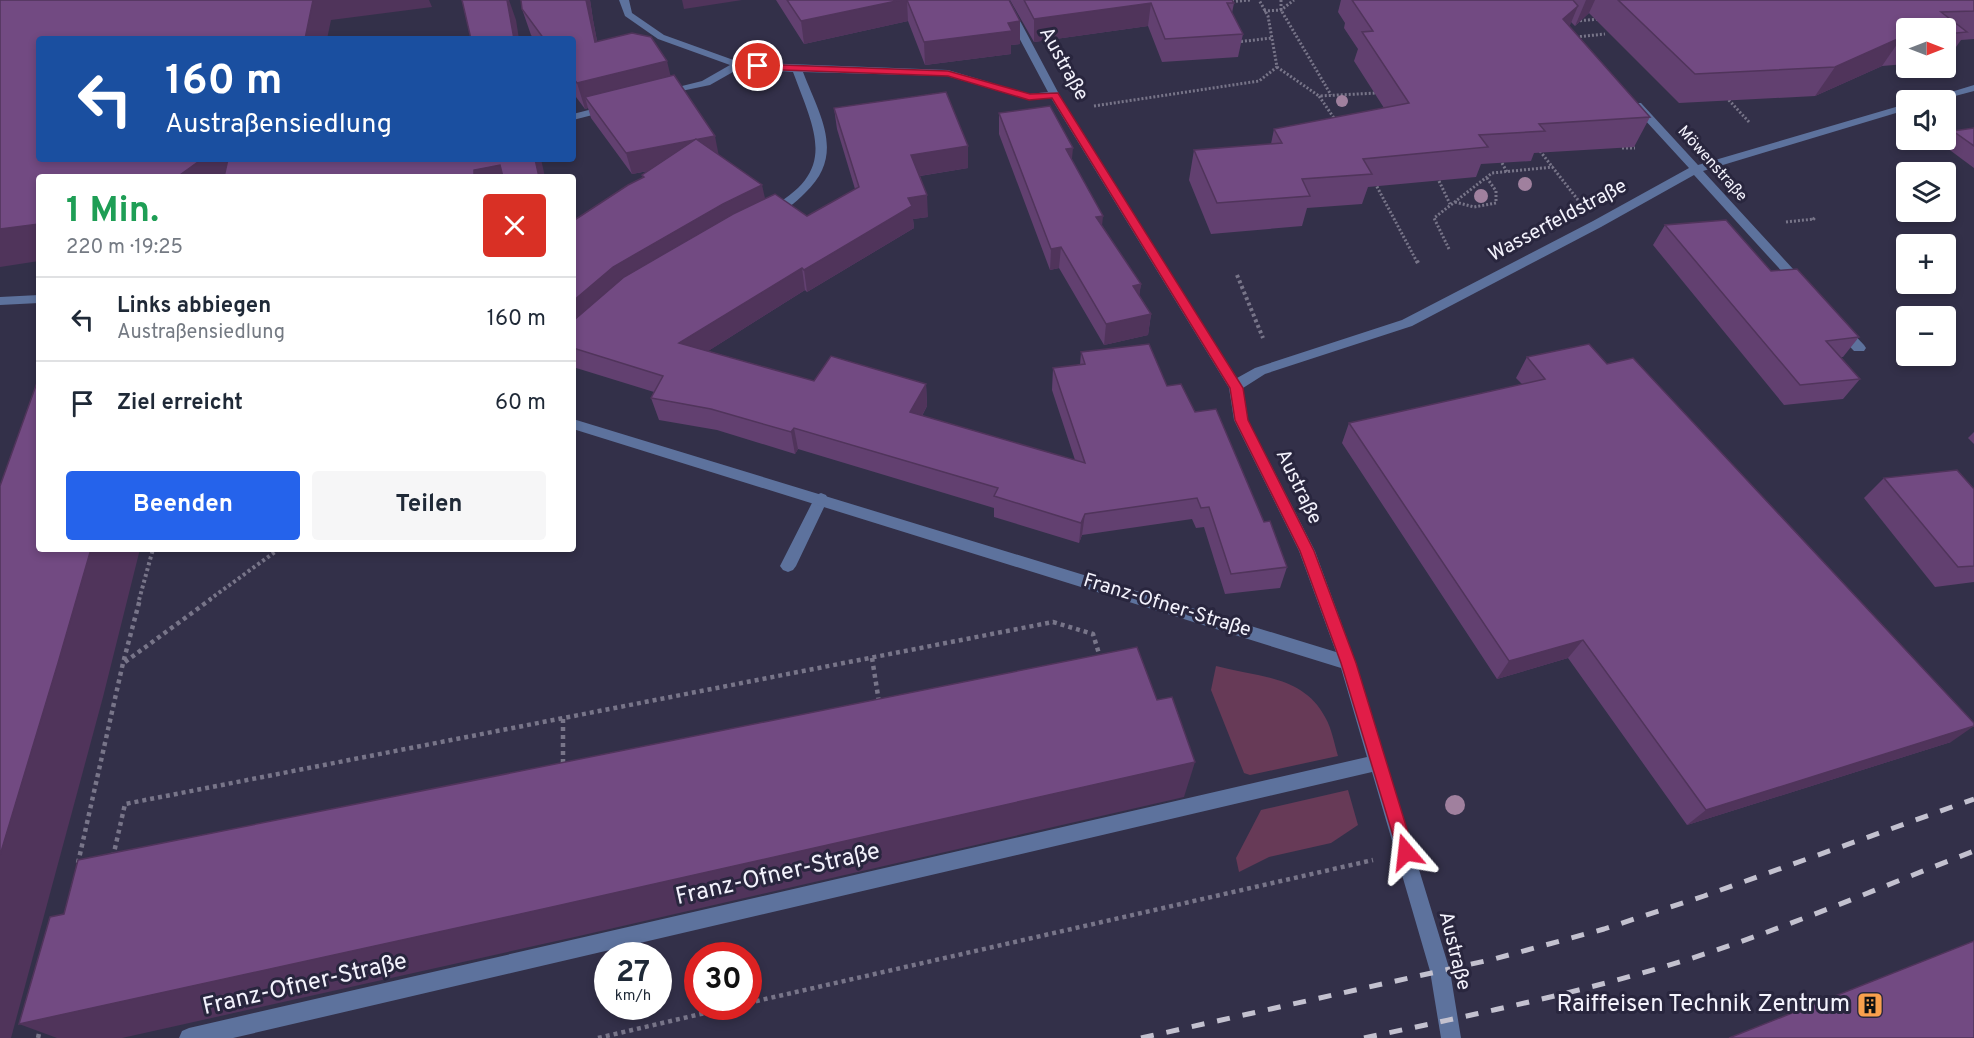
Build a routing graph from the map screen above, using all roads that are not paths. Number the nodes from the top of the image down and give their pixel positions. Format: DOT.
graph roads {
  1 [pos="624,0"];
  2 [pos="1004,0"];
  3 [pos="738,65"];
  4 [pos="797,69"];
  5 [pos="1974,88"];
  6 [pos="1956,93"];
  7 [pos="1629,96"];
  8 [pos="650,97"];
  9 [pos="1059,103"];
  10 [pos="617,106"];
  11 [pos="1896,110"];
  12 [pos="576,116"];
  13 [pos="1694,170"];
  14 [pos="759,219"];
  15 [pos="1811,296"];
  16 [pos="36,299"];
  17 [pos="0,302"];
  18 [pos="1835,322"];
  19 [pos="1859,348"];
  20 [pos="1236,388"];
  21 [pos="576,424"];
  22 [pos="821,499"];
  23 [pos="788,566"];
  24 [pos="1348,663"];
  25 [pos="1378,762"];
  26 [pos="189,1038"];
  27 [pos="1451,1038"];
  1 -- 3 [label="street"];
  2 -- 9 [label="street, Austraße"];
  3 -- 4 [label="street"];
  3 -- 8 [label="street"];
  4 -- 9 [label="street"];
  4 -- 14 [label="street"];
  5 -- 6 [label="street"];
  7 -- 13 [label="street, Möwenstraße"];
  9 -- 20 [label="street, Austraße"];
  10 -- 12 [label="street"];
  11 -- 13 [label="street, Wasserfeldstraße"];
  13 -- 15 [label="street, Möwenstraße"];
  13 -- 20 [label="street, Wasserfeldstraße"];
  16 -- 17 [label="street"];
  18 -- 19 [label="street"];
  20 -- 24 [label="street, Austraße"];
  21 -- 22 [label="street, Franz-Ofner-Straße"];
  22 -- 23 [label="street"];
  22 -- 24 [label="street, Franz-Ofner-Straße"];
  24 -- 25 [label="street, Austraße"];
  25 -- 26 [label="street, Franz-Ofner-Straße"];
  25 -- 27 [label="street, Austraße"];
}
